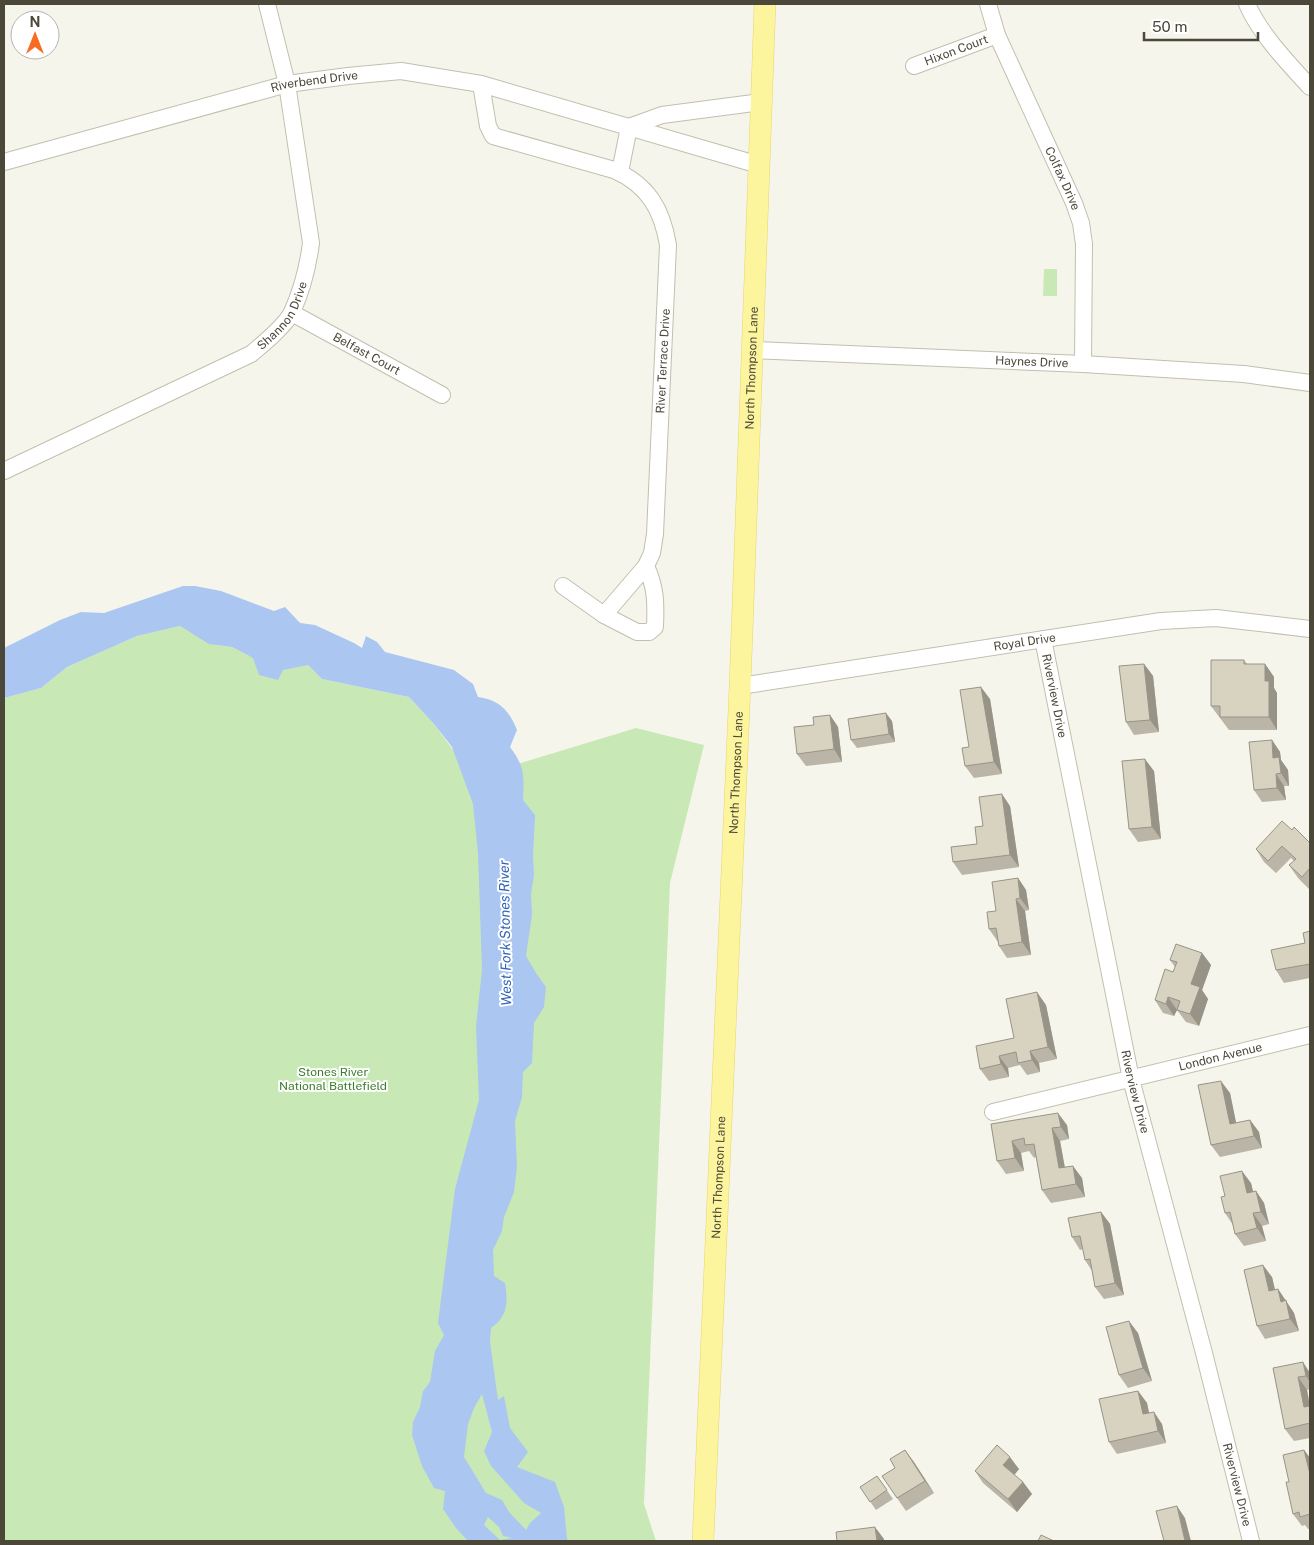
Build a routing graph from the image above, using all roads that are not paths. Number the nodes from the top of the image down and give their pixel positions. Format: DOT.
graph roads {
  1 [pos="267,4"];
  2 [pos="765,4"];
  3 [pos="988,4"];
  4 [pos="1247,4"];
  5 [pos="997,35"];
  6 [pos="914,66"];
  7 [pos="287,84"];
  8 [pos="481,84"];
  9 [pos="1310,87"];
  10 [pos="761,102"];
  11 [pos="629,127"];
  12 [pos="4,162"];
  13 [pos="759,165"];
  14 [pos="620,172"];
  15 [pos="292,313"];
  16 [pos="753,350"];
  17 [pos="1083,364"];
  18 [pos="1310,383"];
  19 [pos="442,395"];
  20 [pos="4,471"];
  21 [pos="646,566"];
  22 [pos="563,586"];
  23 [pos="604,615"];
  24 [pos="1310,629"];
  25 [pos="1043,639"];
  26 [pos="740,686"];
  27 [pos="1310,1034"];
  28 [pos="1131,1079"];
  29 [pos="993,1112"];
  30 [pos="703,1531"];
  31 [pos="1251,1541"];
  1 -- 7 [label="street, Shannon Drive"];
  2 -- 10 [label="main road, North Thompson Lane"];
  3 -- 5 [label="street, Colfax Drive"];
  4 -- 9 [label="street"];
  5 -- 6 [label="street, Hixon Court"];
  5 -- 17 [label="street, Colfax Drive"];
  7 -- 8 [label="street, Riverbend Drive"];
  7 -- 12 [label="street, Riverbend Drive"];
  7 -- 15 [label="street, Shannon Drive"];
  8 -- 11 [label="street, Riverbend Drive"];
  8 -- 14 [label="street, River Terrace Drive"];
  10 -- 11 [label="street"];
  10 -- 13 [label="main road, North Thompson Lane"];
  11 -- 13 [label="street, Riverbend Drive"];
  11 -- 14 [label="street"];
  13 -- 16 [label="main road, North Thompson Lane"];
  14 -- 21 [label="street, River Terrace Drive"];
  15 -- 19 [label="street, Belfast Court"];
  15 -- 20 [label="street, Shannon Drive"];
  16 -- 17 [label="street, Haynes Drive"];
  16 -- 26 [label="main road, North Thompson Lane"];
  17 -- 18 [label="street, Haynes Drive"];
  21 -- 23 [label="street, River Terrace Drive"];
  21 -- 23 [label="street"];
  22 -- 23 [label="street"];
  24 -- 25 [label="street, Royal Drive"];
  25 -- 26 [label="street, Royal Drive"];
  25 -- 28 [label="street, Riverview Drive"];
  26 -- 30 [label="main road, North Thompson Lane"];
  27 -- 28 [label="street, London Avenue"];
  28 -- 29 [label="street, London Avenue"];
  28 -- 31 [label="street, Riverview Drive"];
}
